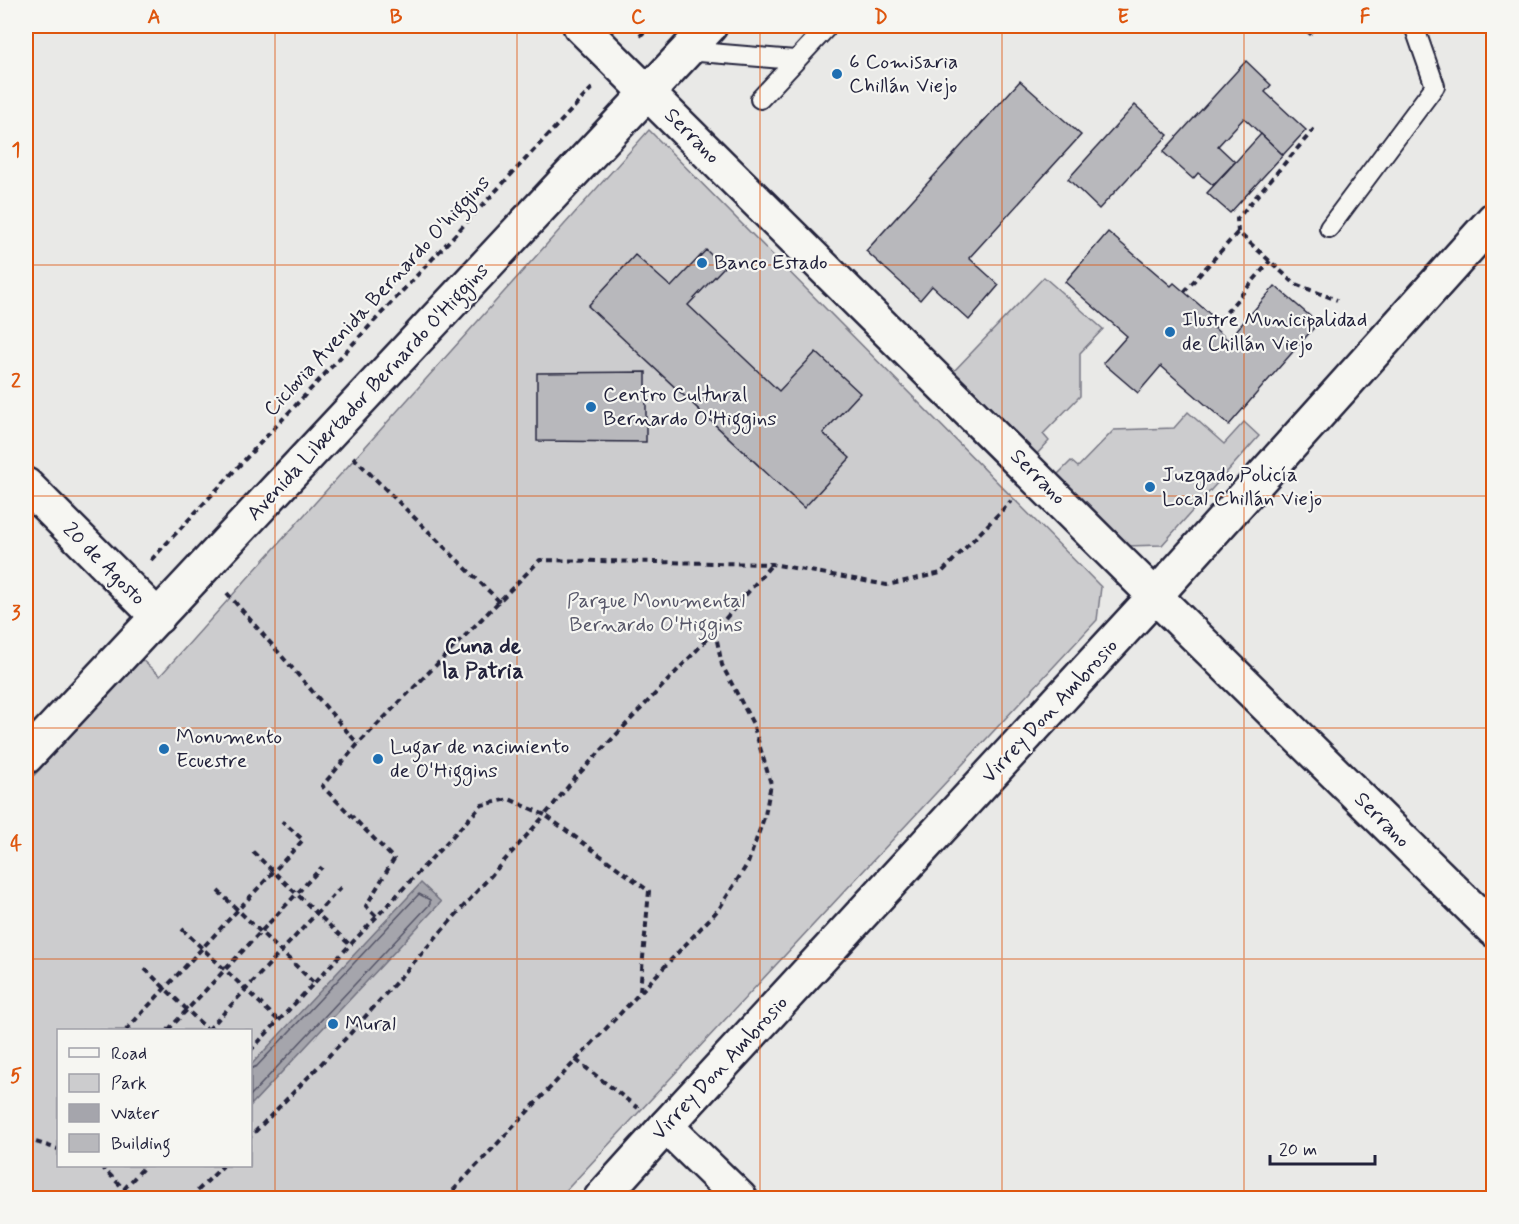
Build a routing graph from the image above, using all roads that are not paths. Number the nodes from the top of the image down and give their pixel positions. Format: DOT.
graph roads {
  1 [pos="580,26"];
  2 [pos="710,26"];
  3 [pos="828,26"];
  4 [pos="1414,26"];
  5 [pos="687,51"];
  6 [pos="795,60"];
  7 [pos="648,92"];
  8 [pos="760,99"];
  9 [pos="1494,219"];
  10 [pos="1329,228"];
  11 [pos="26,485"];
  12 [pos="1155,596"];
  13 [pos="158,617"];
  14 [pos="26,757"];
  15 [pos="1494,930"];
  16 [pos="666,1126"];
  17 [pos="601,1198"];
  18 [pos="740,1198"];
  1 -- 7 [label="street, Serrano"];
  2 -- 5 [label="street, Avenida Libertador Bernardo O'Higgins"];
  3 -- 6 [label="lane"];
  4 -- 10 [label="lane"];
  5 -- 6 [label="lane"];
  5 -- 7 [label="street, Avenida Libertador Bernardo O'Higgins"];
  6 -- 8 [label="lane"];
  7 -- 12 [label="street, Serrano"];
  7 -- 13 [label="street, Avenida Libertador Bernardo O'Higgins"];
  9 -- 12 [label="street, Virrey Don Ambrosio"];
  11 -- 13 [label="street, 20 de Agosto"];
  12 -- 15 [label="street, Serrano"];
  12 -- 16 [label="street, Virrey Don Ambrosio"];
  13 -- 14 [label="street, Avenida Libertador Bernardo O'Higgins"];
  16 -- 17 [label="street, Virrey Don Ambrosio"];
  16 -- 18 [label="street"];
}
